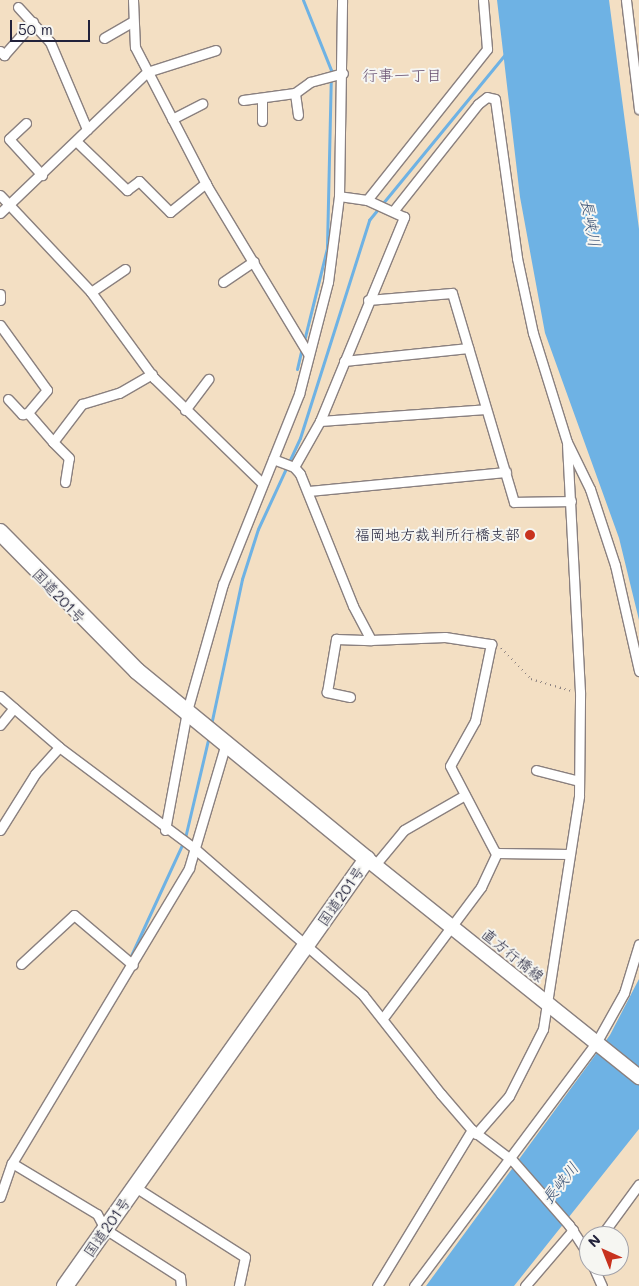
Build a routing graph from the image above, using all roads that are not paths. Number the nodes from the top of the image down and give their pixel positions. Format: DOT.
graph roads {
  1 [pos="134,0"];
  2 [pos="342,0"];
  3 [pos="483,0"];
  4 [pos="626,0"];
  5 [pos="18,7"];
  6 [pos="33,22"];
  7 [pos="132,22"];
  8 [pos="104,38"];
  9 [pos="635,44"];
  10 [pos="216,50"];
  11 [pos="4,55"];
  12 [pos="147,72"];
  13 [pos="343,74"];
  14 [pos="295,93"];
  15 [pos="262,98"];
  16 [pos="638,99"];
  17 [pos="243,100"];
  18 [pos="202,104"];
  19 [pos="639,109"];
  20 [pos="298,115"];
  21 [pos="172,119"];
  22 [pos="262,121"];
  23 [pos="26,123"];
  24 [pos="87,129"];
  25 [pos="76,141"];
  26 [pos="42,175"];
  27 [pos="206,183"];
  28 [pos="0,196"];
  29 [pos="338,196"];
  30 [pos="370,201"];
  31 [pos="7,204"];
  32 [pos="394,210"];
  33 [pos="0,213"];
  34 [pos="254,261"];
  35 [pos="125,268"];
  36 [pos="223,282"];
  37 [pos="91,292"];
  38 [pos="0,294"];
  39 [pos="0,300"];
  40 [pos="368,300"];
  41 [pos="0,326"];
  42 [pos="468,348"];
  43 [pos="309,355"];
  44 [pos="344,361"];
  45 [pos="152,374"];
  46 [pos="208,379"];
  47 [pos="8,399"];
  48 [pos="486,409"];
  49 [pos="185,410"];
  50 [pos="28,413"];
  51 [pos="320,421"];
  52 [pos="53,442"];
  53 [pos="567,442"];
  54 [pos="276,460"];
  55 [pos="294,467"];
  56 [pos="506,472"];
  57 [pos="65,482"];
  58 [pos="261,482"];
  59 [pos="571,487"];
  60 [pos="590,489"];
  61 [pos="308,491"];
  62 [pos="571,502"];
  63 [pos="0,532"];
  64 [pos="371,640"];
  65 [pos="639,671"];
  66 [pos="0,696"];
  67 [pos="350,697"];
  68 [pos="14,708"];
  69 [pos="189,713"];
  70 [pos="0,725"];
  71 [pos="223,740"];
  72 [pos="59,747"];
  73 [pos="536,770"];
  74 [pos="579,781"];
  75 [pos="465,795"];
  76 [pos="0,830"];
  77 [pos="167,830"];
  78 [pos="191,846"];
  79 [pos="496,854"];
  80 [pos="569,854"];
  81 [pos="371,862"];
  82 [pos="450,926"];
  83 [pos="639,944"];
  84 [pos="307,945"];
  85 [pos="21,964"];
  86 [pos="133,965"];
  87 [pos="549,1004"];
  88 [pos="383,1018"];
  89 [pos="598,1045"];
  90 [pos="639,1077"];
  91 [pos="474,1132"];
  92 [pos="510,1160"];
  93 [pos="12,1163"];
  94 [pos="2,1181"];
  95 [pos="639,1184"];
  96 [pos="135,1187"];
  97 [pos="0,1197"];
  98 [pos="608,1226"];
  99 [pos="571,1227"];
  100 [pos="105,1229"];
  101 [pos="579,1239"];
  102 [pos="65,1286"];
  103 [pos="181,1286"];
  104 [pos="239,1286"];
  105 [pos="376,1286"];
  106 [pos="414,1286"];
  107 [pos="525,1286"];
  1 -- 7 [label="street"];
  2 -- 13 [label="street"];
  3 -- 30 [label="street"];
  4 -- 9 [label="street"];
  5 -- 6 [label="street"];
  6 -- 11 [label="street"];
  6 -- 24 [label="street"];
  7 -- 8 [label="street"];
  7 -- 12 [label="street"];
  9 -- 16 [label="street"];
  10 -- 12 [label="street"];
  12 -- 21 [label="street"];
  12 -- 24 [label="street"];
  13 -- 14 [label="street"];
  13 -- 29 [label="street"];
  14 -- 15 [label="street"];
  14 -- 20 [label="street"];
  15 -- 17 [label="street"];
  15 -- 22 [label="street"];
  16 -- 19 [label="street"];
  18 -- 21 [label="street"];
  21 -- 27 [label="street"];
  23 -- 26 [label="street"];
  24 -- 25 [label="street"];
  25 -- 26 [label="street"];
  25 -- 27 [label="street"];
  26 -- 31 [label="street"];
  27 -- 34 [label="street"];
  28 -- 31 [label="street"];
  29 -- 30 [label="street"];
  29 -- 43 [label="street"];
  30 -- 32 [label="street"];
  31 -- 33 [label="street"];
  31 -- 37 [label="street"];
  32 -- 40 [label="street"];
  32 -- 53 [label="street"];
  34 -- 36 [label="street"];
  34 -- 43 [label="street"];
  35 -- 37 [label="street"];
  37 -- 45 [label="street"];
  38 -- 39 [label="street"];
  40 -- 42 [label="street"];
  40 -- 44 [label="street"];
  41 -- 50 [label="street"];
  42 -- 44 [label="street"];
  42 -- 48 [label="street"];
  43 -- 54 [label="street"];
  44 -- 51 [label="street"];
  45 -- 49 [label="street"];
  45 -- 52 [label="street"];
  46 -- 49 [label="street"];
  47 -- 50 [label="street"];
  48 -- 51 [label="street"];
  48 -- 56 [label="street"];
  49 -- 58 [label="street"];
  50 -- 52 [label="street"];
  51 -- 55 [label="street"];
  52 -- 57 [label="street"];
  53 -- 59 [label="street"];
  53 -- 60 [label="street"];
  54 -- 55 [label="street"];
  54 -- 58 [label="street"];
  55 -- 61 [label="street"];
  56 -- 61 [label="street"];
  56 -- 62 [label="street"];
  58 -- 69 [label="street"];
  59 -- 60 [label="street"];
  59 -- 62 [label="street"];
  60 -- 65 [label="street"];
  61 -- 64 [label="street"];
  62 -- 74 [label="street"];
  63 -- 69 [label="highway, 国道201号"];
  64 -- 67 [label="street"];
  64 -- 75 [label="street"];
  66 -- 68 [label="street"];
  68 -- 70 [label="street"];
  68 -- 72 [label="street"];
  69 -- 71 [label="highway, 国道201号"];
  69 -- 77 [label="street"];
  71 -- 78 [label="street"];
  71 -- 81 [label="highway, 国道201号"];
  72 -- 76 [label="street"];
  72 -- 77 [label="street"];
  73 -- 74 [label="street"];
  74 -- 80 [label="street"];
  75 -- 79 [label="street"];
  75 -- 81 [label="street"];
  77 -- 78 [label="street"];
  78 -- 84 [label="street"];
  78 -- 86 [label="street"];
  79 -- 80 [label="street"];
  79 -- 82 [label="street"];
  80 -- 87 [label="street"];
  81 -- 82 [label="main road, 直方行橋線"];
  81 -- 84 [label="highway, 国道201号"];
  82 -- 87 [label="main road, 直方行橋線"];
  82 -- 88 [label="street"];
  83 -- 89 [label="street"];
  84 -- 88 [label="street"];
  84 -- 96 [label="highway, 国道201号"];
  85 -- 86 [label="street"];
  86 -- 93 [label="street"];
  87 -- 89 [label="main road, 直方行橋線"];
  87 -- 91 [label="street"];
  88 -- 91 [label="street"];
  89 -- 90 [label="main road, 直方行橋線"];
  89 -- 92 [label="street"];
  91 -- 92 [label="street"];
  91 -- 105 [label="street"];
  92 -- 99 [label="street"];
  92 -- 106 [label="street"];
  93 -- 94 [label="street"];
  93 -- 100 [label="street"];
  94 -- 97 [label="street"];
  95 -- 98 [label="street"];
  96 -- 100 [label="highway, 国道201号"];
  96 -- 104 [label="street"];
  99 -- 101 [label="street"];
  99 -- 107 [label="street"];
  100 -- 102 [label="highway, 国道201号"];
  100 -- 103 [label="street"];
}
